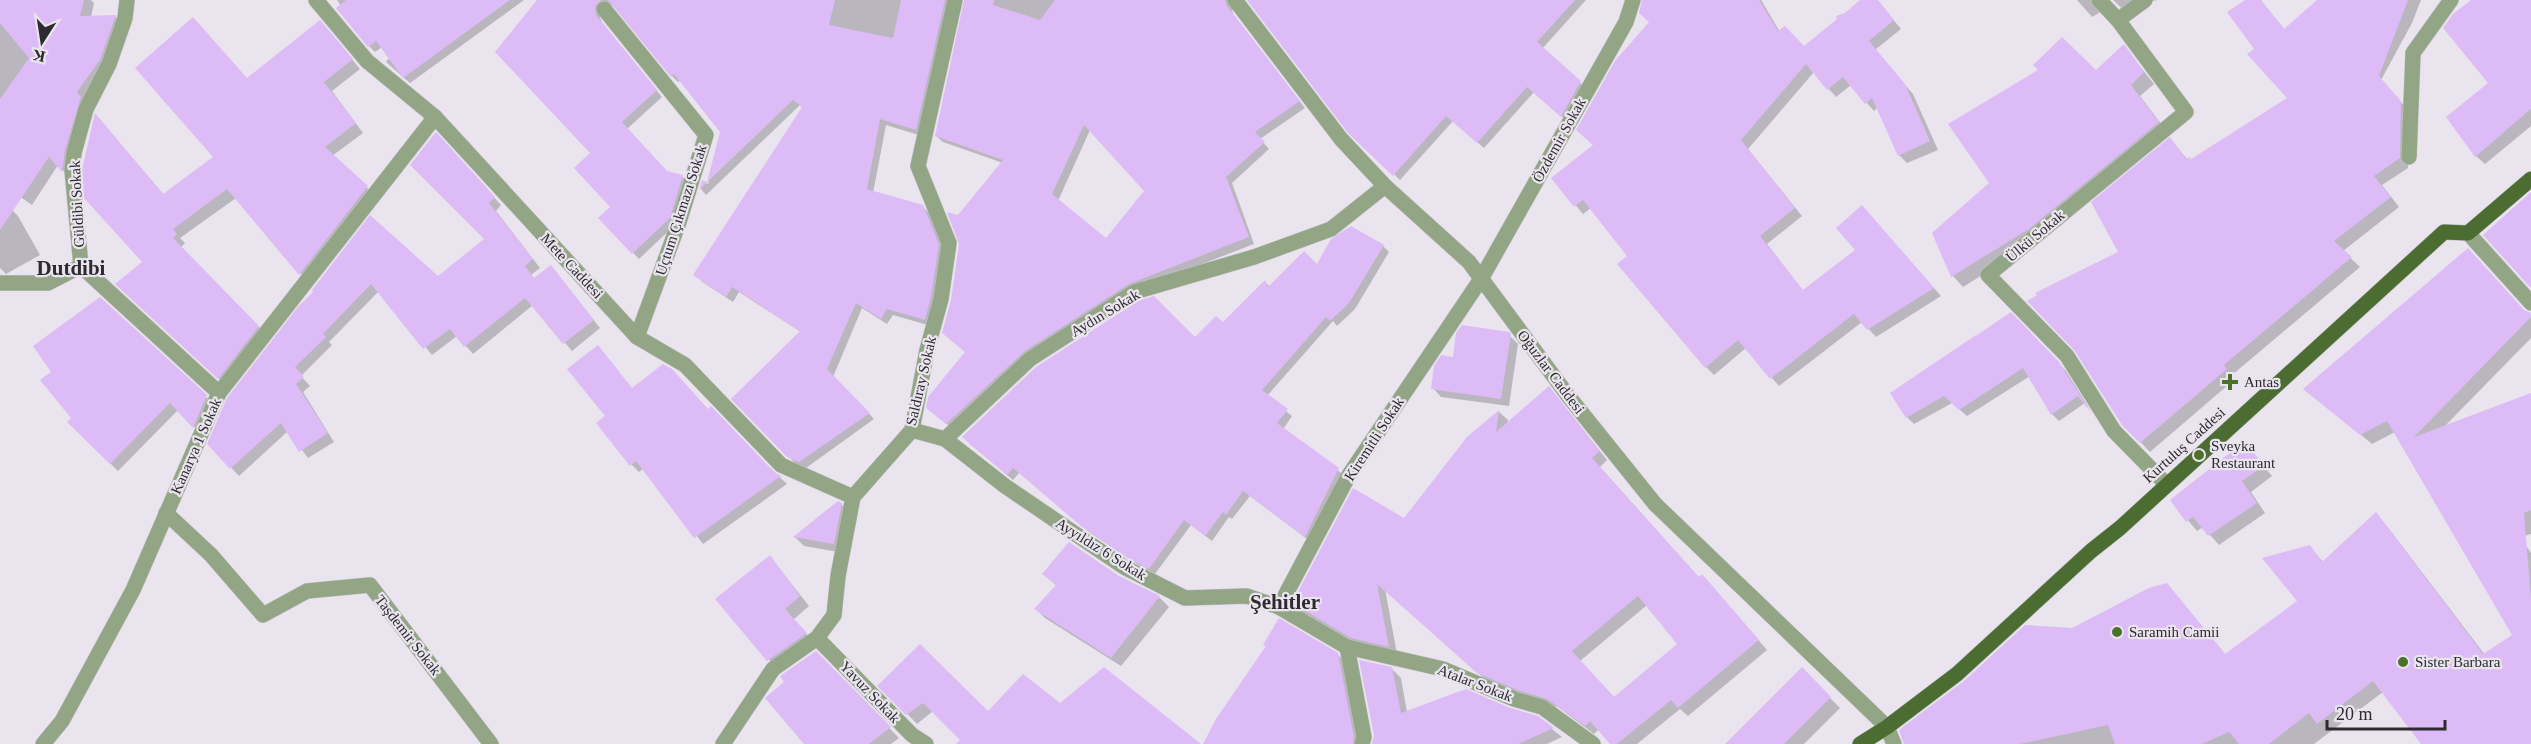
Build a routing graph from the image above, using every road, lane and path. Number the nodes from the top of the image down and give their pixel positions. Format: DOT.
graph roads {
  1 [pos="127,0"];
  2 [pos="316,0"];
  3 [pos="955,0"];
  4 [pos="1235,0"];
  5 [pos="1633,0"];
  6 [pos="2099,0"];
  7 [pos="2145,0"];
  8 [pos="2443,3"];
  9 [pos="604,9"];
  10 [pos="2118,20"];
  11 [pos="435,117"];
  12 [pos="2409,157"];
  13 [pos="2531,179"];
  14 [pos="1385,186"];
  15 [pos="2468,233"];
  16 [pos="81,266"];
  17 [pos="1481,279"];
  18 [pos="0,283"];
  19 [pos="2531,303"];
  20 [pos="637,337"];
  21 [pos="219,393"];
  22 [pos="912,430"];
  23 [pos="945,439"];
  24 [pos="2167,486"];
  25 [pos="853,497"];
  26 [pos="166,513"];
  27 [pos="1279,607"];
  28 [pos="817,638"];
  29 [pos="1347,647"];
  30 [pos="1887,726"];
  31 [pos="43,744"];
  32 [pos="490,744"];
  33 [pos="723,744"];
  34 [pos="926,744"];
  35 [pos="1362,744"];
  36 [pos="1593,744"];
  37 [pos="1860,744"];
  38 [pos="1894,744"];
  1 -- 16 [label="street, Güldibi Sokak"];
  2 -- 11 [label="street, Mete Caddesi"];
  3 -- 22 [label="street, Saldıray Sokak"];
  4 -- 14 [label="street, Oğuzlar Caddesi"];
  5 -- 17 [label="street, Özdemir Sokak"];
  6 -- 10 [label="street, Ülkü Sokak"];
  7 -- 10 [label="street"];
  8 -- 12 [label="street"];
  9 -- 20 [label="street, Uçtum Çıkmazı Sokak"];
  10 -- 24 [label="street, Ülkü Sokak"];
  11 -- 20 [label="street, Mete Caddesi"];
  11 -- 21 [label="street, Kanarya 1 Sokak"];
  13 -- 15 [label="main road"];
  14 -- 17 [label="street, Oğuzlar Caddesi"];
  14 -- 23 [label="street, Aydın Sokak"];
  15 -- 19 [label="street"];
  15 -- 24 [label="main road, Kurtuluş Caddesi"];
  16 -- 18 [label="street"];
  16 -- 21 [label="street, Güldibi Sokak"];
  17 -- 27 [label="street, Kiremitli Sokak"];
  17 -- 30 [label="street, Oğuzlar Caddesi"];
  20 -- 25 [label="street, Mete Caddesi"];
  21 -- 26 [label="street, Kanarya 1 Sokak"];
  22 -- 23 [label="street"];
  22 -- 25 [label="street, Saldıray Sokak"];
  23 -- 27 [label="street, Ayyıldız 6 Sokak"];
  24 -- 30 [label="main road, Kurtuluş Caddesi"];
  25 -- 28 [label="street"];
  26 -- 31 [label="street, Kanarya 1 Sokak"];
  26 -- 32 [label="street, Taşdemir Sokak"];
  27 -- 29 [label="street, Ayyıldız 6 Sokak"];
  28 -- 33 [label="street"];
  28 -- 34 [label="street, Yavuz Sokak"];
  29 -- 35 [label="street"];
  29 -- 36 [label="street, Atalar Sokak"];
  30 -- 37 [label="main road, Kurtuluş Caddesi"];
  30 -- 38 [label="street"];
}
